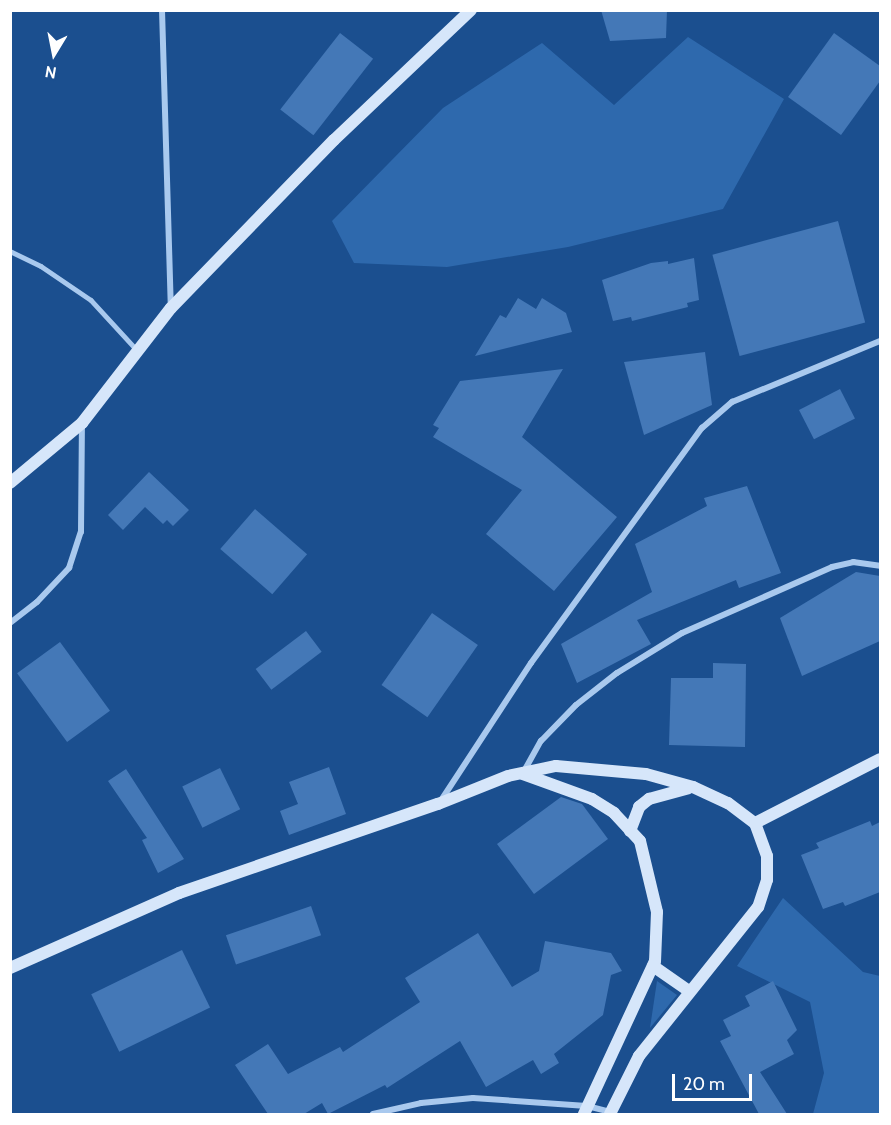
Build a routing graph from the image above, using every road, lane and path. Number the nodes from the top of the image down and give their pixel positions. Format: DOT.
graph roads {
  1 [pos="162,10"];
  2 [pos="471,10"];
  3 [pos="10,251"];
  4 [pos="171,308"];
  5 [pos="880,341"];
  6 [pos="138,351"];
  7 [pos="82,423"];
  8 [pos="10,483"];
  9 [pos="880,566"];
  10 [pos="10,623"];
  11 [pos="880,759"];
  12 [pos="522,774"];
  13 [pos="693,787"];
  14 [pos="438,804"];
  15 [pos="755,822"];
  16 [pos="630,831"];
  17 [pos="653,966"];
  18 [pos="10,968"];
  19 [pos="688,991"];
  20 [pos="586,1110"];
  21 [pos="610,1113"];
  22 [pos="373,1114"];
  1 -- 4 [label="street"];
  2 -- 4 [label="main road"];
  3 -- 6 [label="lane"];
  4 -- 6 [label="main road"];
  5 -- 14 [label="street"];
  6 -- 7 [label="main road"];
  7 -- 8 [label="main road"];
  7 -- 10 [label="street"];
  9 -- 12 [label="street"];
  11 -- 15 [label="main road"];
  12 -- 13 [label="main road"];
  12 -- 14 [label="main road"];
  12 -- 16 [label="main road"];
  13 -- 15 [label="main road"];
  13 -- 16 [label="main road"];
  14 -- 18 [label="main road"];
  15 -- 19 [label="main road"];
  16 -- 17 [label="main road"];
  17 -- 19 [label="main road"];
  17 -- 20 [label="main road"];
  19 -- 21 [label="main road"];
  20 -- 21 [label="street"];
  20 -- 22 [label="street"];
}
